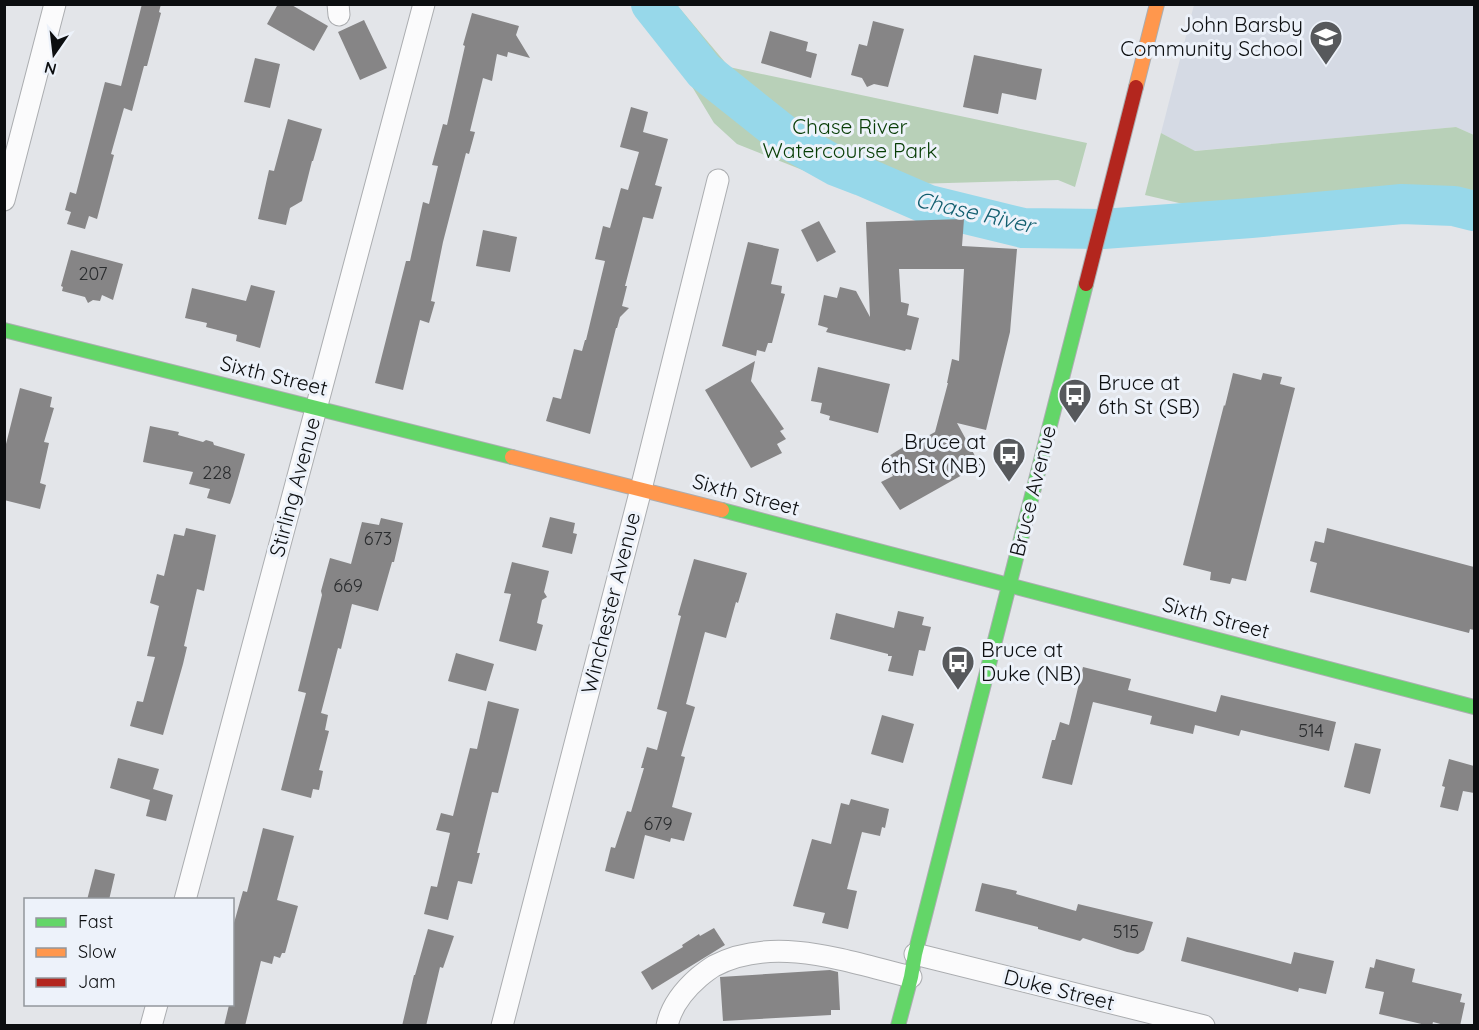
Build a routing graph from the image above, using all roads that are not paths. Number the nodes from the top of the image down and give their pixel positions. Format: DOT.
graph roads {
  1 [pos="55,4"];
  2 [pos="424,4"];
  3 [pos="1157,4"];
  4 [pos="717,180"];
  5 [pos="4,200"];
  6 [pos="4,330"];
  7 [pos="316,408"];
  8 [pos="640,489"];
  9 [pos="1009,586"];
  10 [pos="1474,707"];
  11 [pos="186,898"];
  12 [pos="915,954"];
  13 [pos="911,977"];
  14 [pos="157,1006"];
  15 [pos="152,1026"];
  16 [pos="502,1026"];
  17 [pos="667,1026"];
  18 [pos="898,1026"];
  19 [pos="1204,1026"];
  1 -- 5 [label="street"];
  2 -- 7 [label="street, Stirling Avenue"];
  3 -- 9 [label="street, Bruce Avenue"];
  4 -- 8 [label="street, Winchester Avenue"];
  6 -- 7 [label="street, Sixth Street"];
  7 -- 8 [label="street, Sixth Street"];
  7 -- 11 [label="street, Stirling Avenue"];
  8 -- 9 [label="street, Sixth Street"];
  8 -- 16 [label="street, Winchester Avenue"];
  9 -- 10 [label="street, Sixth Street"];
  9 -- 12 [label="street, Bruce Avenue"];
  12 -- 13 [label="street, Bruce Avenue"];
  12 -- 19 [label="street, Duke Street"];
  13 -- 17 [label="street"];
  13 -- 18 [label="street, Bruce Avenue"];
  14 -- 15 [label="street"];
}
